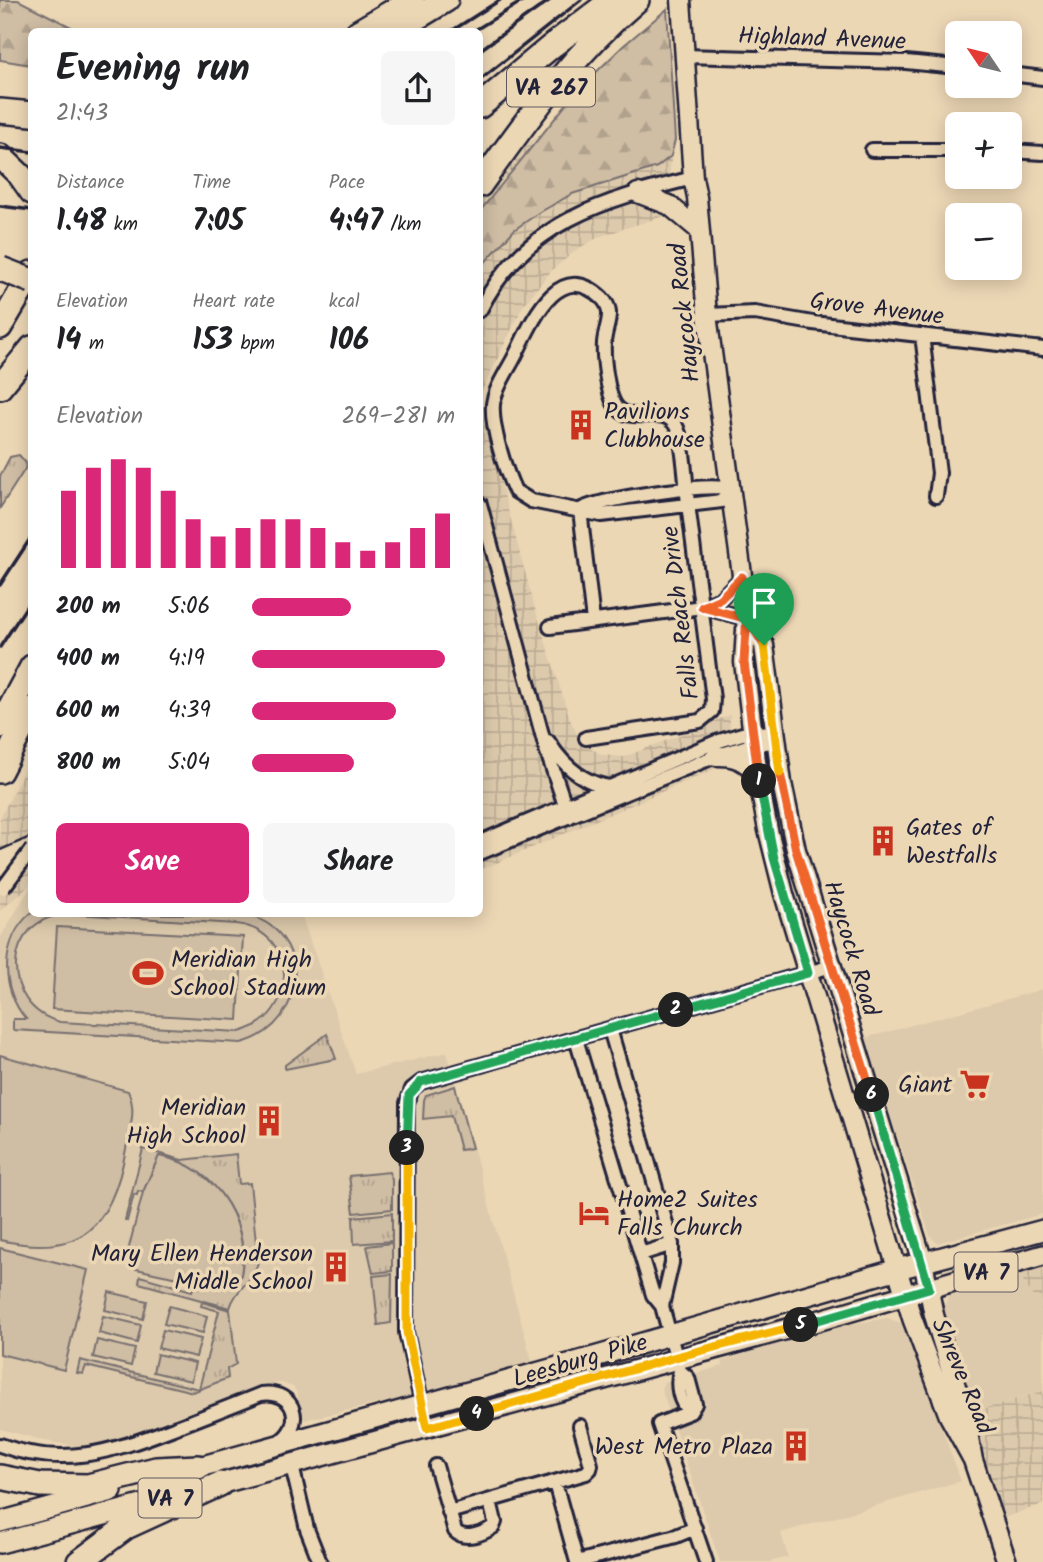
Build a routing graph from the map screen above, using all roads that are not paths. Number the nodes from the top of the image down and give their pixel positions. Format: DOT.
graph roads {
  1 [pos="412,0"];
  2 [pos="446,0"];
  3 [pos="612,0"];
  4 [pos="637,0"];
  5 [pos="681,3"];
  6 [pos="365,28"];
  7 [pos="400,28"];
  8 [pos="684,56"];
  9 [pos="945,66"];
  10 [pos="1022,75"];
  11 [pos="1043,78"];
  12 [pos="483,103"];
  13 [pos="0,111"];
  14 [pos="28,114"];
  15 [pos="873,150"];
  16 [pos="945,150"];
  17 [pos="1022,152"];
  18 [pos="1043,153"];
  19 [pos="0,156"];
  20 [pos="693,178"];
  21 [pos="483,181"];
  22 [pos="28,187"];
  23 [pos="638,193"];
  24 [pos="699,230"];
  25 [pos="1,268"];
  26 [pos="28,279"];
  27 [pos="28,280"];
  28 [pos="483,305"];
  29 [pos="706,315"];
  30 [pos="0,327"];
  31 [pos="922,335"];
  32 [pos="1043,349"];
  33 [pos="28,353"];
  34 [pos="0,387"];
  35 [pos="729,489"];
  36 [pos="687,490"];
  37 [pos="936,496"];
  38 [pos="688,504"];
  39 [pos="580,510"];
  40 [pos="483,515"];
  41 [pos="742,577"];
  42 [pos="702,607"];
  43 [pos="748,619"];
  44 [pos="593,621"];
  45 [pos="550,627"];
  46 [pos="28,674"];
  47 [pos="28,717"];
  48 [pos="0,726"];
  49 [pos="540,728"];
  50 [pos="775,737"];
  51 [pos="586,738"];
  52 [pos="753,739"];
  53 [pos="716,756"];
  54 [pos="0,771"];
  55 [pos="758,777"];
  56 [pos="609,787"];
  57 [pos="567,811"];
  58 [pos="483,841"];
  59 [pos="28,852"];
  60 [pos="483,852"];
  61 [pos="28,855"];
  62 [pos="0,864"];
  63 [pos="2,891"];
  64 [pos="832,966"];
  65 [pos="808,973"];
  66 [pos="610,1029"];
  67 [pos="576,1039"];
  68 [pos="1043,1230"];
  69 [pos="672,1244"];
  70 [pos="641,1254"];
  71 [pos="1043,1255"];
  72 [pos="923,1262"];
  73 [pos="898,1269"];
  74 [pos="929,1288"];
  75 [pos="905,1296"];
  76 [pos="662,1306"];
  77 [pos="670,1334"];
  78 [pos="678,1364"];
  79 [pos="421,1404"];
  80 [pos="580,1426"];
  81 [pos="427,1428"];
  82 [pos="0,1445"];
  83 [pos="273,1446"];
  84 [pos="973,1461"];
  85 [pos="292,1466"];
  86 [pos="436,1466"];
  87 [pos="198,1467"];
  88 [pos="0,1477"];
  89 [pos="555,1483"];
  90 [pos="220,1484"];
  91 [pos="490,1501"];
  92 [pos="449,1512"];
  93 [pos="0,1522"];
  94 [pos="695,1528"];
  95 [pos="0,1543"];
  96 [pos="79,1562"];
  97 [pos="320,1562"];
  98 [pos="578,1562"];
  99 [pos="706,1562"];
  100 [pos="1007,1562"];
  1 -- 6 [label="highway"];
  2 -- 7 [label="highway"];
  3 -- 12 [label="highway"];
  4 -- 21 [label="highway, VA 267"];
  5 -- 8 [label="main road, Haycock Road"];
  8 -- 9 [label="street, Highland Avenue"];
  8 -- 20 [label="main road, Haycock Road"];
  10 -- 11 [label="street"];
  13 -- 14 [label="highway"];
  15 -- 16 [label="street"];
  17 -- 18 [label="street"];
  19 -- 22 [label="highway"];
  20 -- 23 [label="street"];
  20 -- 24 [label="main road, Haycock Road"];
  23 -- 24 [label="main road"];
  23 -- 28 [label="street"];
  24 -- 29 [label="main road, Haycock Road"];
  25 -- 26 [label="highway, bridge"];
  27 -- 30 [label="highway"];
  29 -- 31 [label="street, Grove Avenue"];
  29 -- 35 [label="main road, Haycock Road"];
  31 -- 32 [label="street, Grove Avenue"];
  31 -- 37 [label="street"];
  33 -- 34 [label="highway"];
  35 -- 36 [label="street, Falls Reach Drive"];
  35 -- 38 [label="street, Falls Reach Drive"];
  35 -- 41 [label="main road, Haycock Road"];
  36 -- 38 [label="street, Falls Reach Drive"];
  36 -- 39 [label="street, Falls Reach Drive"];
  36 -- 39 [label="street, Falls Reach Drive"];
  38 -- 39 [label="street, Falls Reach Drive"];
  38 -- 42 [label="street, Falls Reach Drive"];
  39 -- 44 [label="street"];
  40 -- 49 [label="street"];
  41 -- 42 [label="street"];
  41 -- 43 [label="main road, Haycock Road"];
  42 -- 43 [label="street"];
  42 -- 44 [label="street"];
  42 -- 51 [label="street, Falls Reach Drive"];
  43 -- 50 [label="main road, Haycock Road"];
  43 -- 52 [label="main road, Haycock Road"];
  44 -- 45 [label="street"];
  46 -- 48 [label="highway"];
  47 -- 54 [label="highway"];
  49 -- 56 [label="street"];
  49 -- 57 [label="street"];
  50 -- 52 [label="street"];
  50 -- 64 [label="main road, Haycock Road"];
  52 -- 53 [label="street"];
  52 -- 55 [label="main road, Haycock Road"];
  52 -- 56 [label="street"];
  53 -- 55 [label="main road"];
  53 -- 57 [label="street"];
  55 -- 65 [label="main road, Haycock Road"];
  56 -- 57 [label="street"];
  57 -- 58 [label="street"];
  57 -- 60 [label="street"];
  59 -- 62 [label="highway"];
  61 -- 63 [label="street, bridge"];
  64 -- 65 [label="street"];
  64 -- 72 [label="main road, Haycock Road"];
  65 -- 66 [label="street"];
  65 -- 73 [label="main road, Haycock Road"];
  66 -- 67 [label="street"];
  66 -- 69 [label="street"];
  67 -- 70 [label="street"];
  67 -- 79 [label="street"];
  68 -- 72 [label="main road, VA 7"];
  69 -- 70 [label="street"];
  69 -- 76 [label="street"];
  70 -- 76 [label="street"];
  71 -- 74 [label="main road, VA 7"];
  72 -- 73 [label="main road, Leesburg Pike / VA 7"];
  72 -- 74 [label="main road, Haycock Road"];
  73 -- 75 [label="main road, Shreve Road"];
  73 -- 77 [label="main road, Leesburg Pike / VA 7"];
  74 -- 75 [label="main road, Leesburg Pike / VA 7"];
  74 -- 84 [label="main road, Shreve Road"];
  75 -- 78 [label="main road, Leesburg Pike / VA 7"];
  75 -- 84 [label="main road, Shreve Road"];
  76 -- 77 [label="street"];
  77 -- 78 [label="street"];
  77 -- 79 [label="main road, Leesburg Pike / VA 7"];
  78 -- 81 [label="main road, Leesburg Pike / VA 7"];
  78 -- 94 [label="street"];
  79 -- 81 [label="street"];
  79 -- 83 [label="main road, Leesburg Pike / VA 7"];
  80 -- 89 [label="street"];
  81 -- 85 [label="main road, Leesburg Pike / VA 7"];
  82 -- 83 [label="street"];
  83 -- 87 [label="main road, Leesburg Pike / VA 7"];
  84 -- 100 [label="main road, Shreve Road"];
  85 -- 90 [label="main road, Leesburg Pike / VA 7"];
  85 -- 97 [label="street"];
  86 -- 92 [label="street"];
  87 -- 88 [label="highway"];
  87 -- 93 [label="main road, Leesburg Pike / VA 7"];
  89 -- 91 [label="street"];
  89 -- 98 [label="street"];
  90 -- 95 [label="main road, Leesburg Pike / VA 7"];
  90 -- 96 [label="highway"];
  91 -- 92 [label="street"];
  91 -- 92 [label="street"];
  94 -- 98 [label="street"];
  94 -- 99 [label="street"];
}
